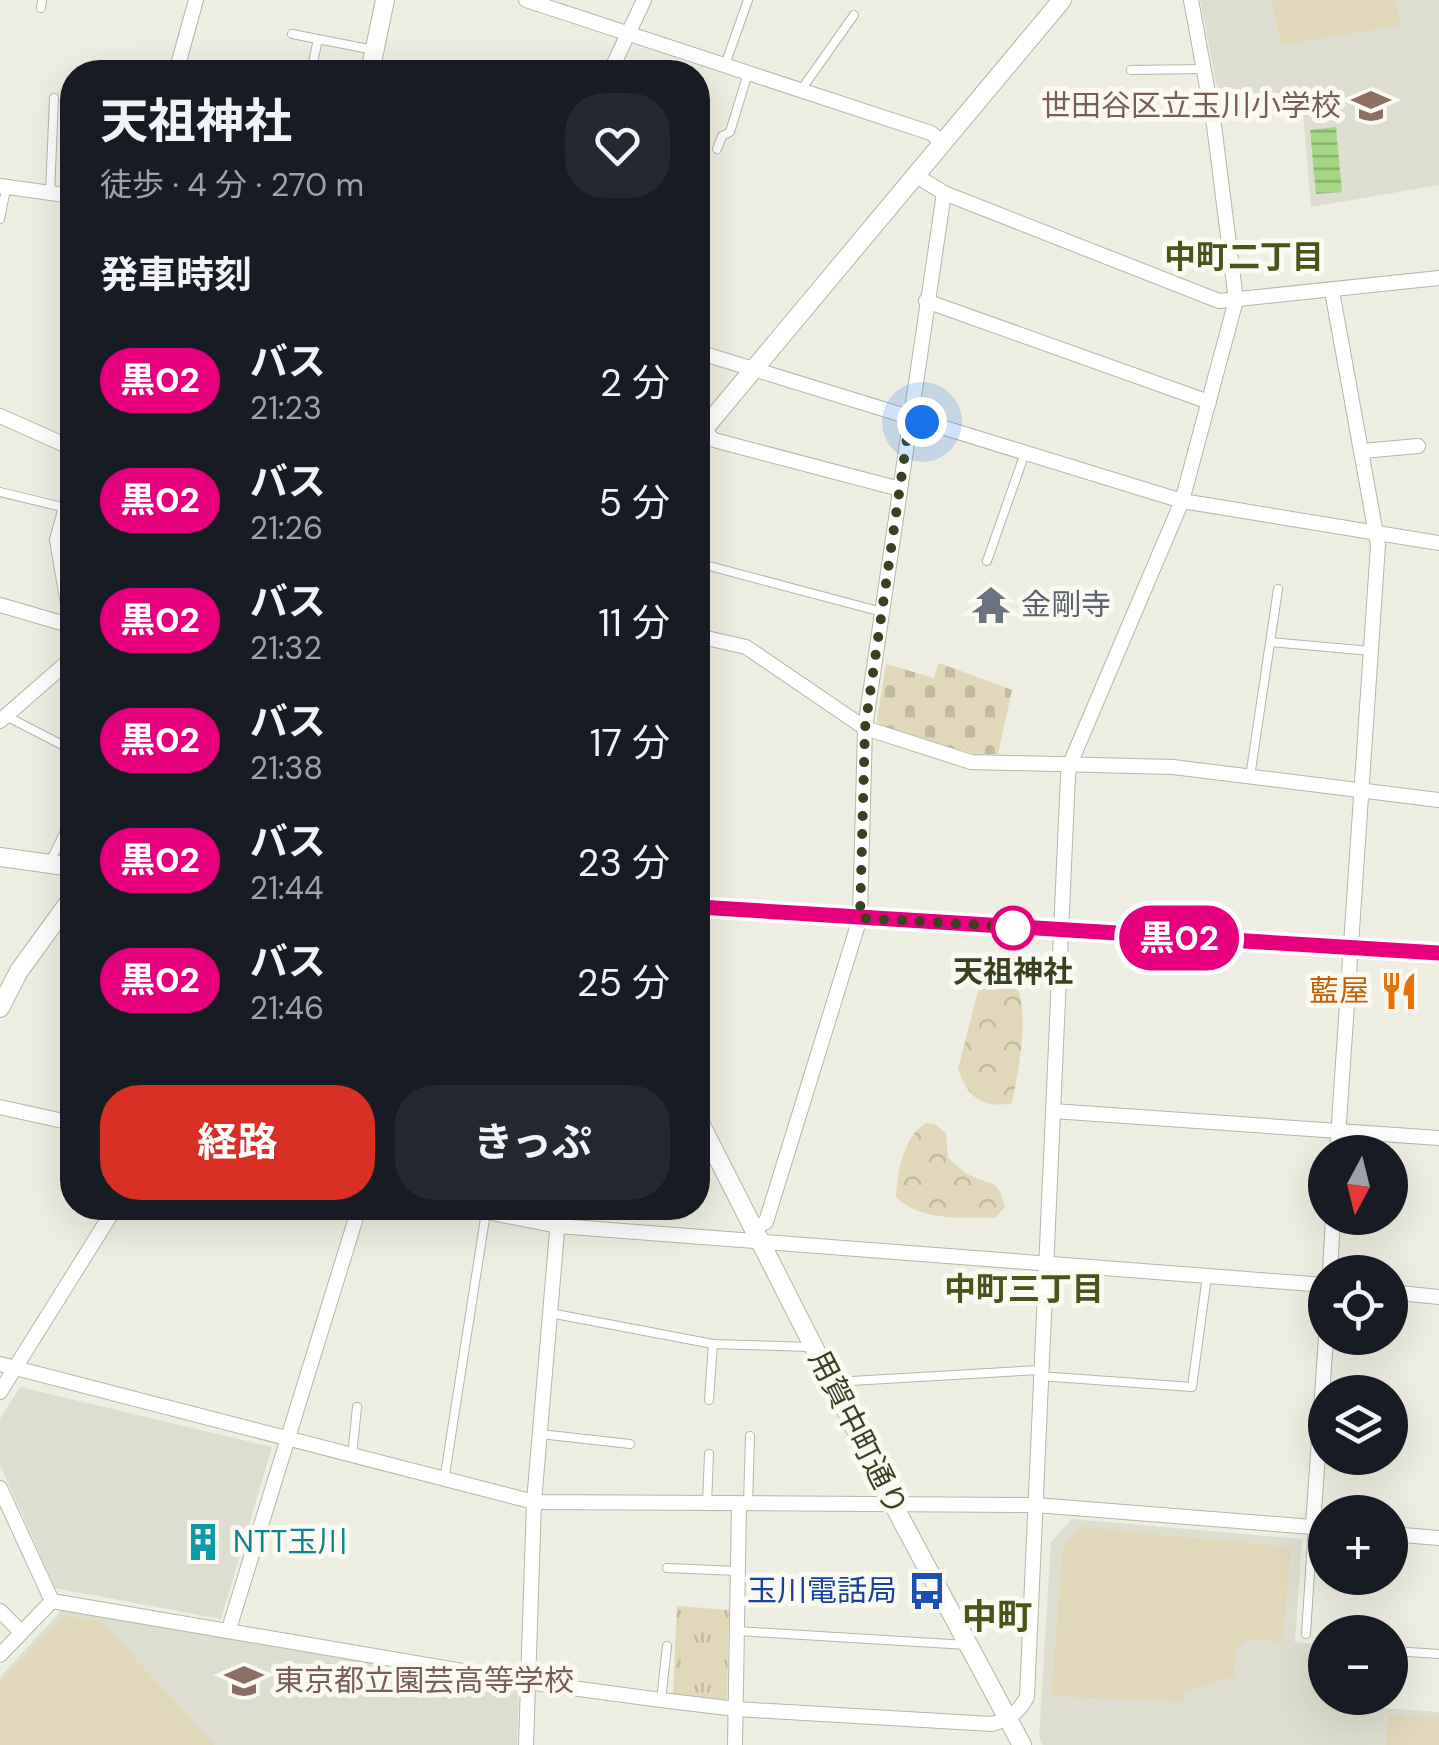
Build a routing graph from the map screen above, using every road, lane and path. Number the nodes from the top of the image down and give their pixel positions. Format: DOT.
graph roads {
  1 [pos="196,0"];
  2 [pos="384,0"];
  3 [pos="526,0"];
  4 [pos="644,0"];
  5 [pos="748,0"];
  6 [pos="1062,0"];
  7 [pos="1191,0"];
  8 [pos="854,14"];
  9 [pos="629,33"];
  10 [pos="292,34"];
  11 [pos="318,39"];
  12 [pos="374,50"];
  13 [pos="179,60"];
  14 [pos="314,60"];
  15 [pos="372,60"];
  16 [pos="616,60"];
  17 [pos="709,60"];
  18 [pos="710,60"];
  19 [pos="724,65"];
  20 [pos="1204,69"];
  21 [pos="1131,70"];
  22 [pos="748,72"];
  23 [pos="801,90"];
  24 [pos="54,98"];
  25 [pos="942,142"];
  26 [pos="717,149"];
  27 [pos="915,175"];
  28 [pos="3,187"];
  29 [pos="50,193"];
  30 [pos="944,193"];
  31 [pos="60,194"];
  32 [pos="0,219"];
  33 [pos="1439,278"];
  34 [pos="1332,291"];
  35 [pos="926,300"];
  36 [pos="1236,300"];
  37 [pos="710,356"];
  38 [pos="752,370"];
  39 [pos="1209,402"];
  40 [pos="0,416"];
  41 [pos="910,418"];
  42 [pos="710,421"];
  43 [pos="710,438"];
  44 [pos="60,443"];
  45 [pos="1418,446"];
  46 [pos="1362,451"];
  47 [pos="1025,453"];
  48 [pos="900,489"];
  49 [pos="0,492"];
  50 [pos="1182,500"];
  51 [pos="60,507"];
  52 [pos="60,529"];
  53 [pos="1377,533"];
  54 [pos="1439,543"];
  55 [pos="60,557"];
  56 [pos="987,561"];
  57 [pos="710,566"];
  58 [pos="1278,588"];
  59 [pos="0,605"];
  60 [pos="882,612"];
  61 [pos="60,623"];
  62 [pos="710,639"];
  63 [pos="1270,642"];
  64 [pos="1371,650"];
  65 [pos="60,668"];
  66 [pos="3,718"];
  67 [pos="865,728"];
  68 [pos="60,744"];
  69 [pos="1070,764"];
  70 [pos="1250,778"];
  71 [pos="1361,792"];
  72 [pos="1439,800"];
  73 [pos="60,842"];
  74 [pos="0,857"];
  75 [pos="49,864"];
  76 [pos="60,866"];
  77 [pos="710,909"];
  78 [pos="60,915"];
  79 [pos="860,918"];
  80 [pos="1061,931"];
  81 [pos="1351,948"];
  82 [pos="1439,953"];
  83 [pos="0,1008"];
  84 [pos="0,1108"];
  85 [pos="1054,1111"];
  86 [pos="60,1120"];
  87 [pos="1338,1132"];
  88 [pos="1338,1135"];
  89 [pos="1439,1138"];
  90 [pos="710,1143"];
  91 [pos="107,1220"];
  92 [pos="354,1220"];
  93 [pos="485,1220"];
  94 [pos="527,1220"];
  95 [pos="558,1220"];
  96 [pos="558,1226"];
  97 [pos="756,1236"];
  98 [pos="1044,1266"];
  99 [pos="1207,1276"];
  100 [pos="1308,1285"];
  101 [pos="1408,1294"];
  102 [pos="1439,1298"];
  103 [pos="550,1314"];
  104 [pos="713,1344"];
  105 [pos="816,1348"];
  106 [pos="1325,1355"];
  107 [pos="7,1366"];
  108 [pos="1039,1373"];
  109 [pos="834,1382"];
  110 [pos="0,1392"];
  111 [pos="709,1400"];
  112 [pos="358,1406"];
  113 [pos="540,1434"];
  114 [pos="750,1436"];
  115 [pos="289,1439"];
  116 [pos="630,1444"];
  117 [pos="709,1454"];
  118 [pos="352,1456"];
  119 [pos="444,1481"];
  120 [pos="0,1488"];
  121 [pos="1320,1495"];
  122 [pos="534,1502"];
  123 [pos="893,1503"];
  124 [pos="707,1504"];
  125 [pos="744,1504"];
  126 [pos="1036,1505"];
  127 [pos="1308,1526"];
  128 [pos="1408,1535"];
  129 [pos="1439,1538"];
  130 [pos="666,1568"];
  131 [pos="738,1572"];
  132 [pos="1311,1595"];
  133 [pos="52,1601"];
  134 [pos="0,1611"];
  135 [pos="229,1629"];
  136 [pos="22,1632"];
  137 [pos="737,1632"];
  138 [pos="1306,1634"];
  139 [pos="967,1645"];
  140 [pos="667,1646"];
  141 [pos="1408,1652"];
  142 [pos="1439,1654"];
  143 [pos="0,1655"];
  144 [pos="527,1682"];
  145 [pos="661,1700"];
  146 [pos="736,1709"];
  147 [pos="1007,1720"];
  148 [pos="526,1745"];
  149 [pos="735,1745"];
  150 [pos="1022,1745"];
  1 -- 13 [label="street"];
  2 -- 12 [label="street"];
  3 -- 9 [label="street"];
  4 -- 9 [label="street"];
  5 -- 19 [label="lane"];
  6 -- 25 [label="street"];
  7 -- 20 [label="street"];
  8 -- 23 [label="lane"];
  9 -- 16 [label="street"];
  9 -- 17 [label="street"];
  10 -- 11 [label="lane"];
  11 -- 12 [label="lane"];
  11 -- 14 [label="lane"];
  12 -- 15 [label="street"];
  18 -- 19 [label="street"];
  19 -- 22 [label="street"];
  20 -- 21 [label="lane"];
  20 -- 36 [label="street"];
  22 -- 23 [label="street"];
  22 -- 26 [label="lane"];
  23 -- 25 [label="street"];
  24 -- 29 [label="lane"];
  25 -- 27 [label="street"];
  27 -- 30 [label="street"];
  27 -- 38 [label="street"];
  28 -- 29 [label="street"];
  28 -- 32 [label="lane"];
  29 -- 31 [label="street"];
  30 -- 35 [label="street"];
  30 -- 36 [label="street"];
  33 -- 34 [label="street"];
  34 -- 36 [label="street"];
  34 -- 46 [label="street"];
  35 -- 39 [label="street"];
  35 -- 41 [label="street"];
  36 -- 39 [label="street"];
  37 -- 38 [label="street"];
  38 -- 41 [label="street"];
  38 -- 42 [label="street"];
  39 -- 50 [label="street"];
  40 -- 44 [label="street"];
  41 -- 47 [label="street"];
  41 -- 48 [label="street"];
  43 -- 48 [label="street"];
  45 -- 46 [label="street"];
  46 -- 53 [label="street"];
  47 -- 50 [label="street"];
  47 -- 56 [label="lane"];
  48 -- 60 [label="street"];
  49 -- 51 [label="lane"];
  50 -- 53 [label="street"];
  50 -- 69 [label="street"];
  52 -- 55 [label="street"];
  53 -- 54 [label="street"];
  53 -- 64 [label="street"];
  57 -- 60 [label="lane"];
  58 -- 63 [label="lane"];
  59 -- 61 [label="street"];
  60 -- 67 [label="street"];
  62 -- 67 [label="street"];
  63 -- 64 [label="lane"];
  63 -- 70 [label="lane"];
  64 -- 71 [label="street"];
  65 -- 66 [label="street"];
  66 -- 68 [label="lane"];
  67 -- 69 [label="street"];
  67 -- 79 [label="street"];
  69 -- 70 [label="street"];
  69 -- 80 [label="street"];
  70 -- 71 [label="street"];
  71 -- 72 [label="street"];
  71 -- 81 [label="street"];
  73 -- 75 [label="lane"];
  74 -- 75 [label="street"];
  75 -- 76 [label="street"];
  77 -- 79 [label="street"];
  78 -- 83 [label="street"];
  79 -- 80 [label="street"];
  79 -- 97 [label="street"];
  80 -- 81 [label="street"];
  80 -- 85 [label="street"];
  81 -- 82 [label="street"];
  81 -- 87 [label="street"];
  84 -- 86 [label="street"];
  85 -- 87 [label="street"];
  85 -- 98 [label="street"];
  87 -- 88 [label="street"];
  87 -- 89 [label="street"];
  90 -- 97 [label="street, 用賀中町通り"];
  91 -- 107 [label="street"];
  92 -- 115 [label="street"];
  93 -- 119 [label="lane"];
  94 -- 96 [label="street"];
  95 -- 96 [label="street"];
  96 -- 97 [label="street"];
  96 -- 103 [label="street"];
  97 -- 98 [label="street"];
  97 -- 105 [label="street, 用賀中町通り"];
  98 -- 99 [label="street"];
  98 -- 108 [label="street"];
  99 -- 100 [label="street"];
  99 -- 108 [label="lane"];
  101 -- 102 [label="street"];
  103 -- 104 [label="lane"];
  103 -- 113 [label="street"];
  104 -- 105 [label="lane"];
  104 -- 111 [label="lane"];
  105 -- 109 [label="street, 用賀中町通り"];
  106 -- 121 [label="street"];
  107 -- 110 [label="street"];
  107 -- 115 [label="street"];
  108 -- 109 [label="lane"];
  108 -- 126 [label="street"];
  109 -- 123 [label="street, 用賀中町通り"];
  112 -- 118 [label="lane"];
  113 -- 116 [label="lane"];
  113 -- 122 [label="street"];
  114 -- 125 [label="lane"];
  115 -- 118 [label="street"];
  115 -- 135 [label="street"];
  117 -- 124 [label="lane"];
  118 -- 119 [label="street"];
  119 -- 122 [label="street"];
  120 -- 133 [label="street"];
  122 -- 124 [label="street"];
  122 -- 144 [label="street"];
  123 -- 125 [label="street"];
  123 -- 126 [label="street"];
  123 -- 139 [label="street, 用賀中町通り"];
  124 -- 125 [label="street"];
  125 -- 131 [label="street"];
  126 -- 127 [label="street"];
  126 -- 147 [label="street"];
  128 -- 129 [label="street"];
  130 -- 131 [label="lane"];
  131 -- 137 [label="street"];
  132 -- 138 [label="lane"];
  133 -- 135 [label="street"];
  133 -- 136 [label="street"];
  134 -- 136 [label="street"];
  135 -- 144 [label="street"];
  136 -- 143 [label="street"];
  137 -- 139 [label="lane"];
  137 -- 146 [label="street"];
  139 -- 147 [label="street, 用賀中町通り"];
  140 -- 145 [label="lane"];
  141 -- 142 [label="lane"];
  144 -- 145 [label="street"];
  144 -- 148 [label="street"];
  145 -- 146 [label="street"];
  146 -- 147 [label="street"];
  146 -- 149 [label="street"];
  147 -- 150 [label="street, 用賀中町通り"];
}
